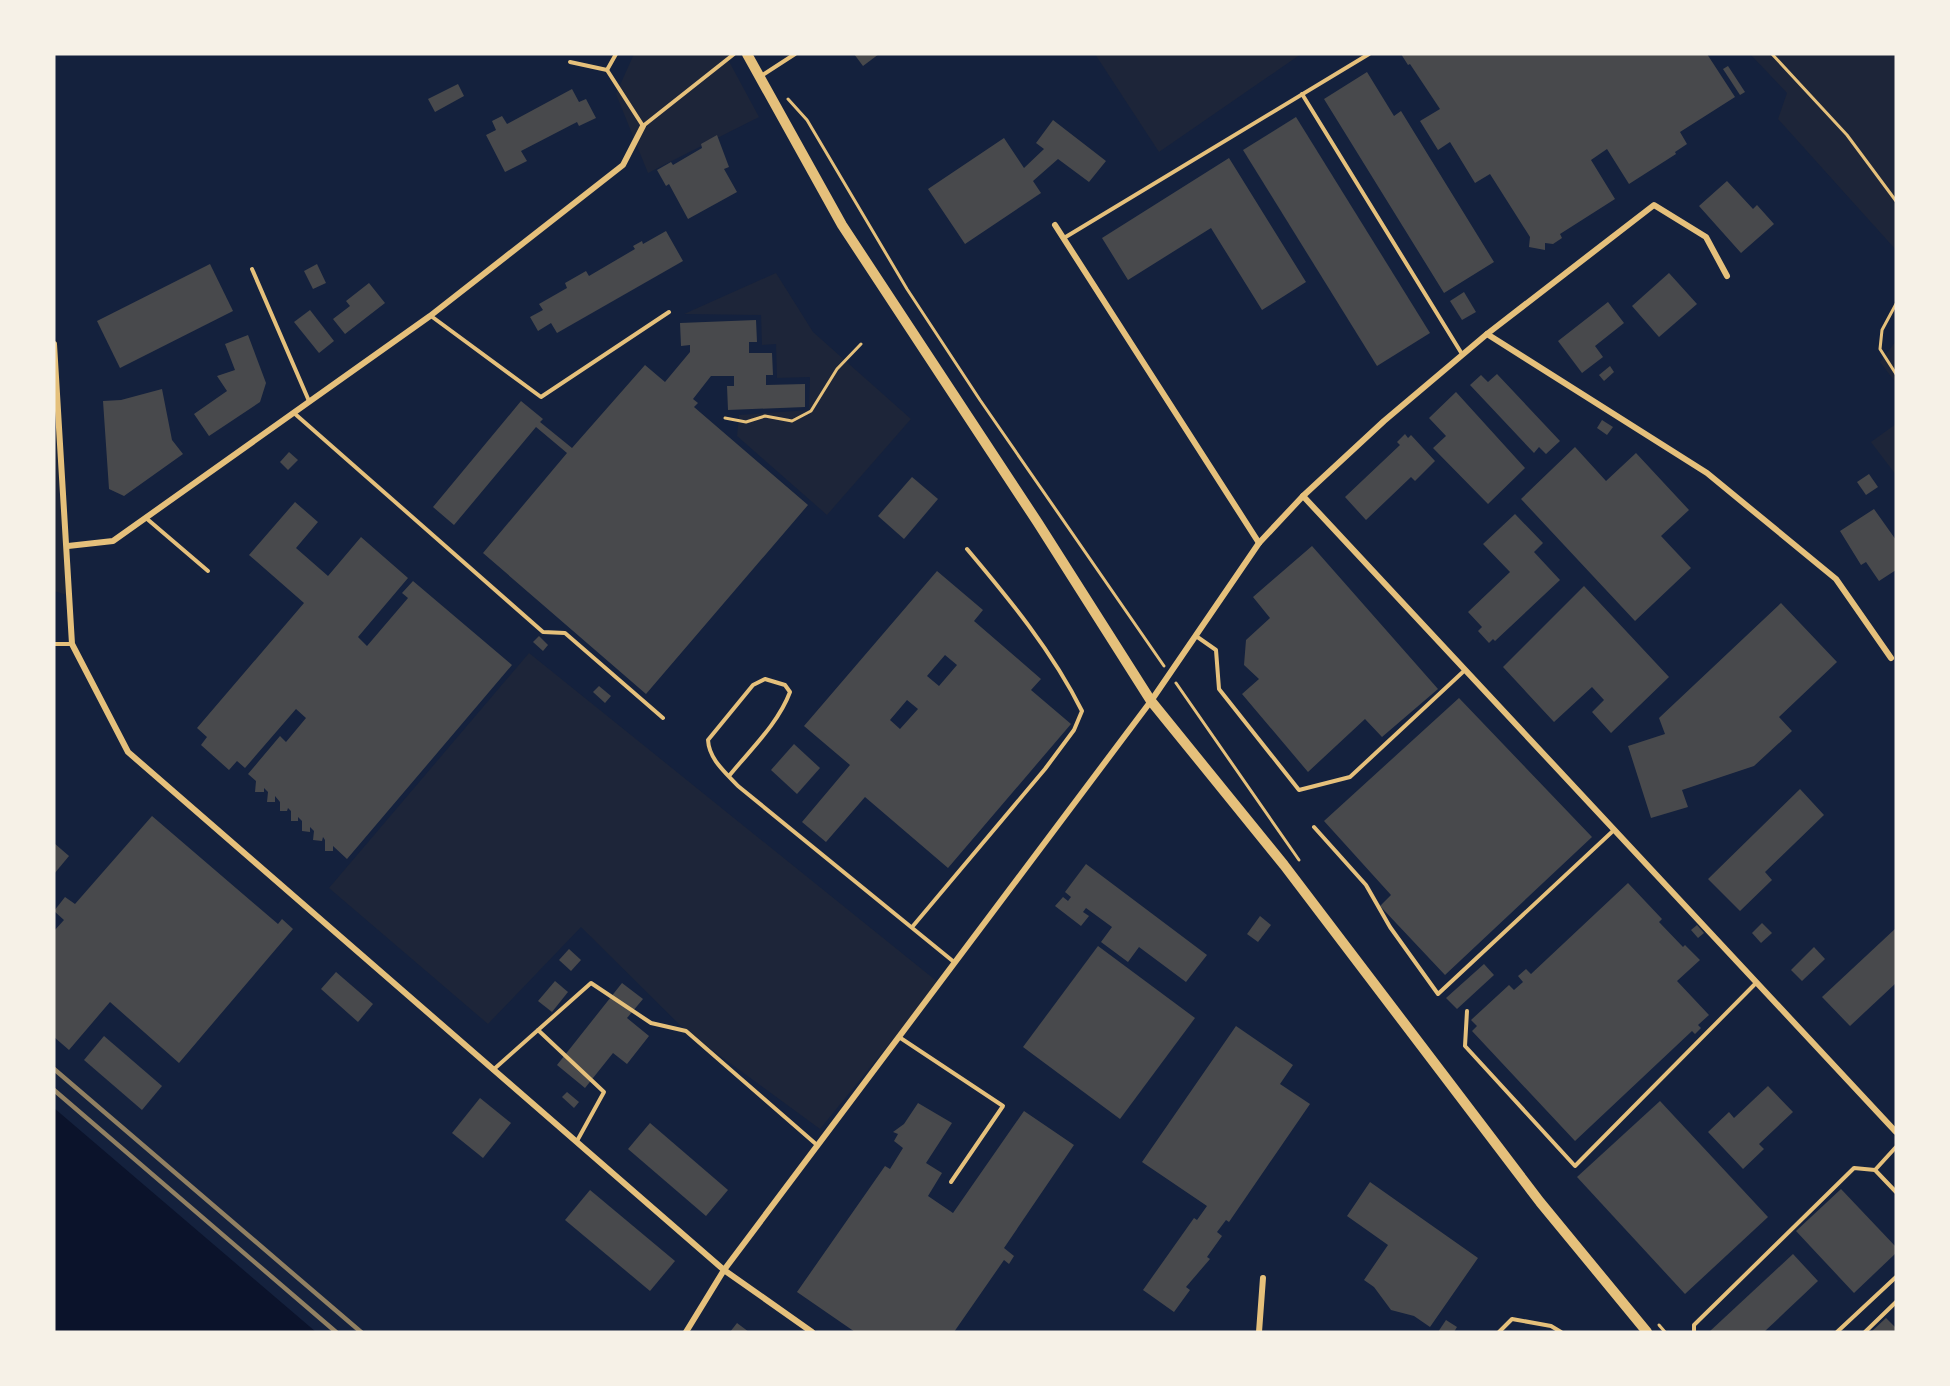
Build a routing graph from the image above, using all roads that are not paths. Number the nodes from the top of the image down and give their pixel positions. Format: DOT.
graph roads {
  1 [pos="616,54"];
  2 [pos="734,54"];
  3 [pos="747,54"];
  4 [pos="795,54"];
  5 [pos="1369,54"];
  6 [pos="570,62"];
  7 [pos="607,70"];
  8 [pos="760,77"];
  9 [pos="1302,94"];
  10 [pos="643,126"];
  11 [pos="1055,225"];
  12 [pos="1064,238"];
  13 [pos="252,269"];
  14 [pos="1727,276"];
  15 [pos="669,312"];
  16 [pos="430,316"];
  17 [pos="1486,334"];
  18 [pos="54,344"];
  19 [pos="1462,354"];
  20 [pos="309,402"];
  21 [pos="294,412"];
  22 [pos="1303,496"];
  23 [pos="146,518"];
  24 [pos="1259,543"];
  25 [pos="68,546"];
  26 [pos="967,549"];
  27 [pos="208,571"];
  28 [pos="1196,636"];
  29 [pos="54,644"];
  30 [pos="72,644"];
  31 [pos="1891,658"];
  32 [pos="1465,670"];
  33 [pos="1151,701"];
  34 [pos="663,718"];
  35 [pos="729,776"];
  36 [pos="1314,827"];
  37 [pos="1614,830"];
  38 [pos="913,926"];
  39 [pos="955,962"];
  40 [pos="1757,983"];
  41 [pos="1467,1011"];
  42 [pos="538,1030"];
  43 [pos="899,1037"];
  44 [pos="493,1070"];
  45 [pos="1896,1132"];
  46 [pos="576,1142"];
  47 [pos="818,1145"];
  48 [pos="1896,1147"];
  49 [pos="1875,1170"];
  50 [pos="951,1182"];
  51 [pos="1896,1192"];
  52 [pos="724,1270"];
  53 [pos="1896,1277"];
  54 [pos="1263,1278"];
  55 [pos="1896,1302"];
  56 [pos="686,1332"];
  57 [pos="812,1332"];
  58 [pos="1259,1332"];
  59 [pos="1499,1332"];
  60 [pos="1561,1332"];
  61 [pos="1647,1332"];
  62 [pos="1694,1332"];
  63 [pos="1837,1332"];
  64 [pos="1865,1332"];
  1 -- 7 [label="lane"];
  2 -- 10 [label="lane"];
  3 -- 8 [label="main road"];
  4 -- 8 [label="lane"];
  5 -- 9 [label="lane"];
  6 -- 7 [label="lane"];
  7 -- 10 [label="lane"];
  8 -- 33 [label="main road"];
  9 -- 12 [label="lane"];
  9 -- 19 [label="lane"];
  10 -- 16 [label="street"];
  11 -- 12 [label="street"];
  12 -- 24 [label="street"];
  13 -- 20 [label="lane"];
  14 -- 17 [label="street"];
  15 -- 16 [label="lane"];
  16 -- 20 [label="street"];
  17 -- 19 [label="street"];
  17 -- 31 [label="street"];
  18 -- 25 [label="street"];
  19 -- 22 [label="street"];
  20 -- 21 [label="street"];
  21 -- 23 [label="street"];
  21 -- 34 [label="lane"];
  22 -- 24 [label="street"];
  22 -- 32 [label="street"];
  23 -- 25 [label="street"];
  23 -- 27 [label="lane"];
  24 -- 28 [label="street"];
  25 -- 30 [label="street"];
  26 -- 38 [label="lane"];
  28 -- 32 [label="lane"];
  28 -- 33 [label="street"];
  29 -- 30 [label="lane"];
  30 -- 44 [label="street"];
  32 -- 37 [label="street"];
  33 -- 39 [label="street"];
  33 -- 61 [label="main road"];
  35 -- 35 [label="lane"];
  35 -- 38 [label="lane"];
  36 -- 37 [label="lane"];
  37 -- 40 [label="street"];
  38 -- 39 [label="lane"];
  39 -- 43 [label="street"];
  40 -- 41 [label="lane"];
  40 -- 45 [label="street"];
  42 -- 44 [label="lane"];
  42 -- 46 [label="lane"];
  42 -- 47 [label="lane"];
  43 -- 47 [label="street"];
  43 -- 50 [label="lane"];
  44 -- 46 [label="street"];
  46 -- 52 [label="street"];
  47 -- 52 [label="street"];
  48 -- 49 [label="lane"];
  49 -- 51 [label="lane"];
  49 -- 62 [label="lane"];
  52 -- 56 [label="street"];
  52 -- 57 [label="street"];
  53 -- 63 [label="lane"];
  54 -- 58 [label="street"];
  55 -- 64 [label="lane"];
  59 -- 60 [label="lane"];
}
